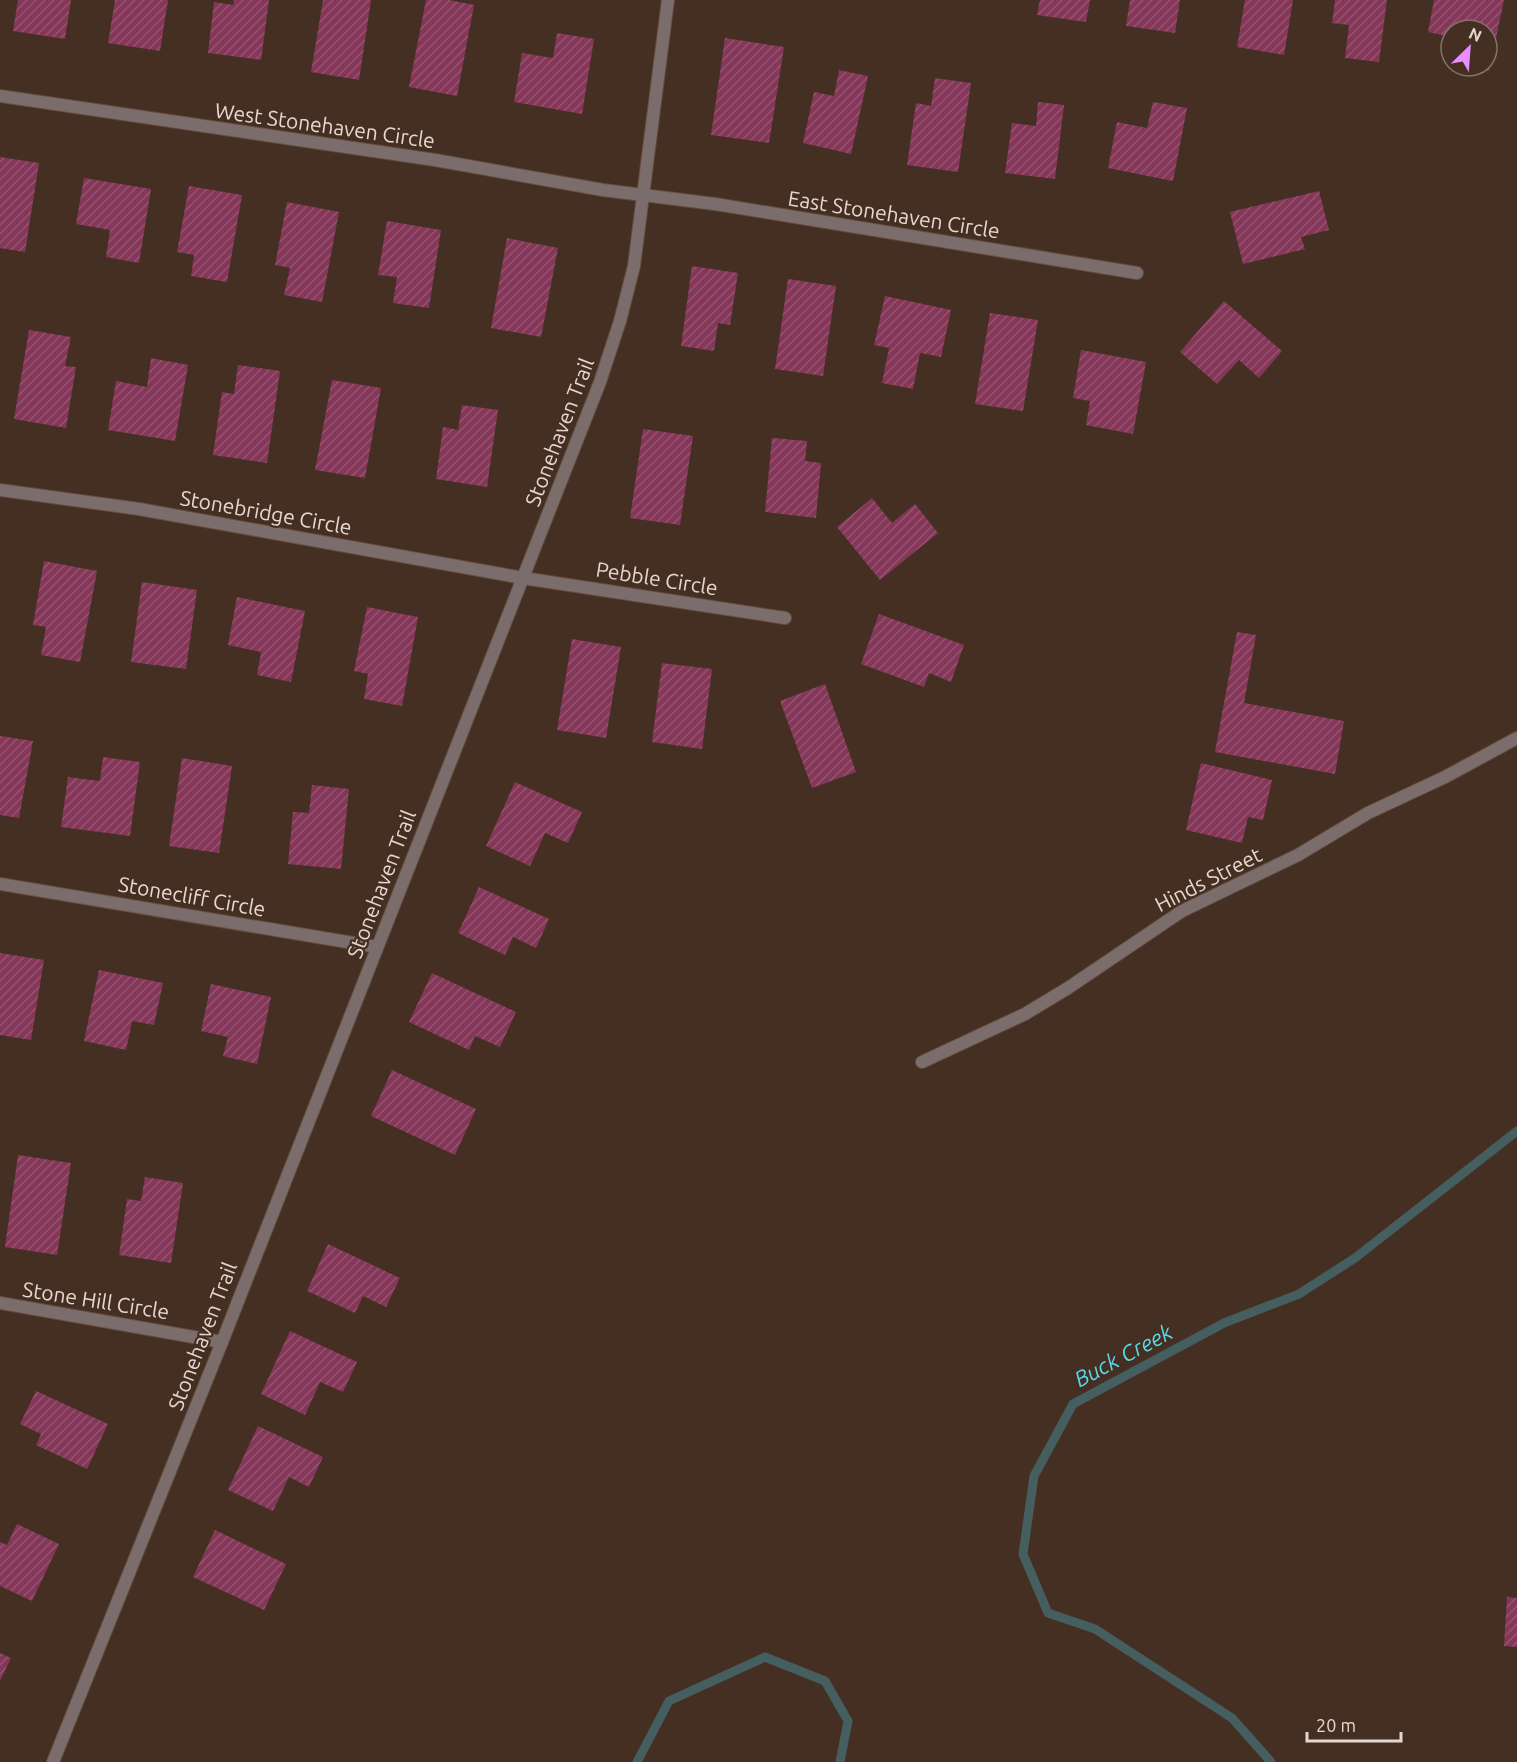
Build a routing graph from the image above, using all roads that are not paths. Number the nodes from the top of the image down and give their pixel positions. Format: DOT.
graph roads {
  1 [pos="668,0"];
  2 [pos="0,96"];
  3 [pos="644,195"];
  4 [pos="1137,273"];
  5 [pos="0,490"];
  6 [pos="524,578"];
  7 [pos="785,618"];
  8 [pos="1517,738"];
  9 [pos="0,884"];
  10 [pos="377,947"];
  11 [pos="922,1062"];
  12 [pos="0,1304"];
  13 [pos="222,1342"];
  14 [pos="53,1762"];
  1 -- 3 [label="street, Stonehaven Trail"];
  2 -- 3 [label="street, West Stonehaven Circle"];
  3 -- 4 [label="street, East Stonehaven Circle"];
  3 -- 6 [label="street, Stonehaven Trail"];
  5 -- 6 [label="street, Stonebridge Circle"];
  6 -- 7 [label="street, Pebble Circle"];
  6 -- 10 [label="street, Stonehaven Trail"];
  8 -- 11 [label="street, Hinds Street"];
  9 -- 10 [label="street, Stonecliff Circle"];
  10 -- 13 [label="street, Stonehaven Trail"];
  12 -- 13 [label="street, Stone Hill Circle"];
  13 -- 14 [label="street, Stonehaven Trail"];
}
